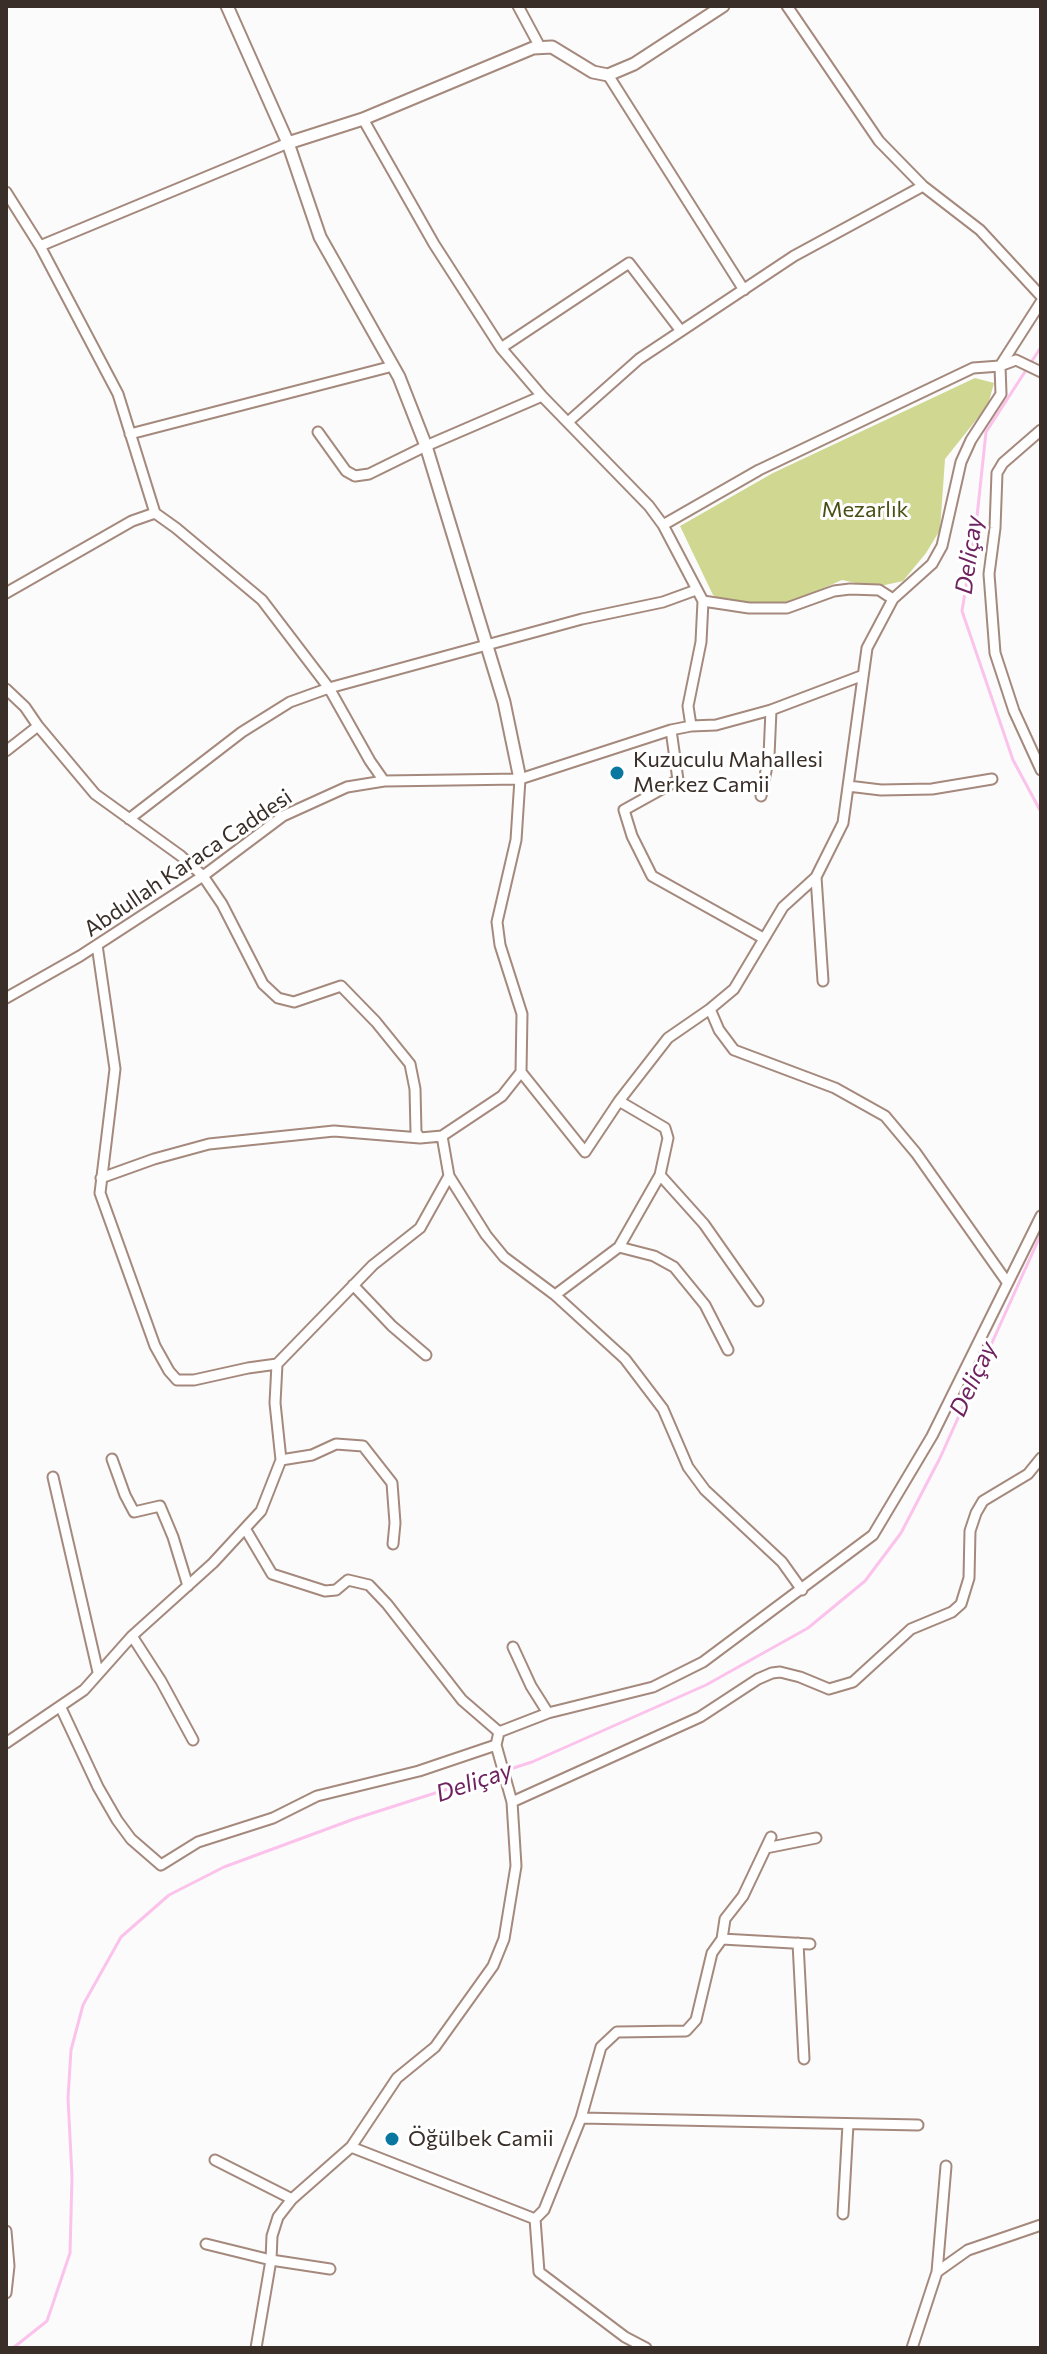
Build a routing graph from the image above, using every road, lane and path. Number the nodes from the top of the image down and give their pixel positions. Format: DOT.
graph roads {
  1 [pos="227,6"];
  2 [pos="518,6"];
  3 [pos="723,6"];
  4 [pos="787,6"];
  5 [pos="540,47"];
  6 [pos="608,75"];
  7 [pos="363,119"];
  8 [pos="288,143"];
  9 [pos="923,186"];
  10 [pos="6,192"];
  11 [pos="40,246"];
  12 [pos="744,290"];
  13 [pos="1041,296"];
  14 [pos="1041,302"];
  15 [pos="681,331"];
  16 [pos="501,348"];
  17 [pos="393,366"];
  18 [pos="1000,366"];
  19 [pos="1041,372"];
  20 [pos="542,396"];
  21 [pos="568,422"];
  22 [pos="1041,430"];
  23 [pos="318,432"];
  24 [pos="130,434"];
  25 [pos="426,446"];
  26 [pos="155,513"];
  27 [pos="663,525"];
  28 [pos="696,590"];
  29 [pos="6,593"];
  30 [pos="893,599"];
  31 [pos="703,601"];
  32 [pos="487,645"];
  33 [pos="861,676"];
  34 [pos="329,688"];
  35 [pos="6,689"];
  36 [pos="771,710"];
  37 [pos="38,726"];
  38 [pos="691,726"];
  39 [pos="671,730"];
  40 [pos="6,751"];
  41 [pos="1041,770"];
  42 [pos="520,779"];
  43 [pos="992,779"];
  44 [pos="384,781"];
  45 [pos="848,786"];
  46 [pos="761,796"];
  47 [pos="129,819"];
  48 [pos="203,876"];
  49 [pos="816,877"];
  50 [pos="763,938"];
  51 [pos="97,945"];
  52 [pos="823,981"];
  53 [pos="6,998"];
  54 [pos="710,1009"];
  55 [pos="521,1072"];
  56 [pos="619,1101"];
  57 [pos="442,1136"];
  58 [pos="420,1138"];
  59 [pos="660,1175"];
  60 [pos="449,1176"];
  61 [pos="101,1178"];
  62 [pos="1041,1216"];
  63 [pos="619,1247"];
  64 [pos="1007,1282"];
  65 [pos="353,1285"];
  66 [pos="555,1295"];
  67 [pos="758,1301"];
  68 [pos="728,1350"];
  69 [pos="426,1355"];
  70 [pos="277,1364"];
  71 [pos="1041,1458"];
  72 [pos="112,1459"];
  73 [pos="281,1460"];
  74 [pos="53,1477"];
  75 [pos="246,1530"];
  76 [pos="393,1544"];
  77 [pos="188,1586"];
  78 [pos="802,1590"];
  79 [pos="132,1636"];
  80 [pos="513,1647"];
  81 [pos="98,1672"];
  82 [pos="61,1708"];
  83 [pos="548,1713"];
  84 [pos="499,1732"];
  85 [pos="193,1740"];
  86 [pos="6,1743"];
  87 [pos="498,1750"];
  88 [pos="512,1802"];
  89 [pos="771,1837"];
  90 [pos="816,1838"];
  91 [pos="766,1848"];
  92 [pos="722,1939"];
  93 [pos="798,1943"];
  94 [pos="810,1944"];
  95 [pos="804,2059"];
  96 [pos="581,2118"];
  97 [pos="848,2124"];
  98 [pos="918,2125"];
  99 [pos="351,2147"];
  100 [pos="215,2160"];
  101 [pos="946,2166"];
  102 [pos="292,2199"];
  103 [pos="843,2214"];
  104 [pos="535,2219"];
  105 [pos="1041,2225"];
  106 [pos="6,2231"];
  107 [pos="206,2244"];
  108 [pos="271,2260"];
  109 [pos="330,2269"];
  110 [pos="937,2272"];
  111 [pos="6,2293"];
  112 [pos="624,2342"];
  113 [pos="256,2348"];
  114 [pos="646,2348"];
  115 [pos="912,2348"];
  1 -- 8 [label="street"];
  2 -- 5 [label="street"];
  3 -- 6 [label="street"];
  4 -- 9 [label="street"];
  5 -- 6 [label="street"];
  5 -- 7 [label="street"];
  6 -- 12 [label="street"];
  7 -- 8 [label="street"];
  7 -- 16 [label="street"];
  8 -- 11 [label="street"];
  8 -- 17 [label="street"];
  9 -- 12 [label="street"];
  9 -- 13 [label="street"];
  10 -- 11 [label="street"];
  11 -- 24 [label="street"];
  12 -- 15 [label="street"];
  14 -- 18 [label="street"];
  15 -- 16 [label="street"];
  15 -- 21 [label="street"];
  16 -- 20 [label="street"];
  17 -- 24 [label="street"];
  17 -- 25 [label="street"];
  18 -- 19 [label="street"];
  18 -- 27 [label="street"];
  18 -- 30 [label="street"];
  20 -- 21 [label="street"];
  20 -- 25 [label="street"];
  21 -- 27 [label="street"];
  22 -- 41 [label="street"];
  23 -- 25 [label="street"];
  24 -- 26 [label="street"];
  25 -- 32 [label="street"];
  26 -- 29 [label="street"];
  26 -- 34 [label="street"];
  27 -- 28 [label="street"];
  28 -- 31 [label="street"];
  28 -- 32 [label="street"];
  30 -- 31 [label="street"];
  30 -- 33 [label="street"];
  31 -- 38 [label="street"];
  32 -- 34 [label="street"];
  32 -- 42 [label="street"];
  33 -- 36 [label="street, Abdullah Karaca Caddesi"];
  33 -- 45 [label="street"];
  34 -- 44 [label="street"];
  34 -- 47 [label="street"];
  35 -- 37 [label="street"];
  36 -- 38 [label="street, Abdullah Karaca Caddesi"];
  36 -- 46 [label="street"];
  37 -- 40 [label="street"];
  37 -- 47 [label="street"];
  38 -- 39 [label="street, Abdullah Karaca Caddesi"];
  39 -- 42 [label="street, Abdullah Karaca Caddesi"];
  39 -- 50 [label="street"];
  42 -- 44 [label="street, Abdullah Karaca Caddesi"];
  42 -- 55 [label="street"];
  43 -- 45 [label="street"];
  44 -- 48 [label="street, Abdullah Karaca Caddesi"];
  45 -- 49 [label="street"];
  47 -- 48 [label="street"];
  48 -- 51 [label="street, Abdullah Karaca Caddesi"];
  48 -- 58 [label="street"];
  49 -- 50 [label="street"];
  49 -- 52 [label="street"];
  50 -- 54 [label="street"];
  51 -- 53 [label="street, Abdullah Karaca Caddesi"];
  51 -- 61 [label="street"];
  54 -- 56 [label="street"];
  54 -- 64 [label="street"];
  55 -- 56 [label="street"];
  55 -- 57 [label="street"];
  56 -- 59 [label="street"];
  57 -- 58 [label="street"];
  57 -- 60 [label="street"];
  58 -- 61 [label="street"];
  59 -- 63 [label="street"];
  59 -- 67 [label="street"];
  60 -- 65 [label="street"];
  60 -- 66 [label="street"];
  61 -- 70 [label="street"];
  62 -- 64 [label="street"];
  63 -- 66 [label="street"];
  63 -- 68 [label="street"];
  64 -- 78 [label="street"];
  65 -- 69 [label="street"];
  65 -- 70 [label="street"];
  66 -- 78 [label="street"];
  70 -- 73 [label="street"];
  71 -- 88 [label="street"];
  72 -- 77 [label="street"];
  73 -- 75 [label="street"];
  73 -- 76 [label="street"];
  74 -- 81 [label="street"];
  75 -- 77 [label="street"];
  75 -- 84 [label="street"];
  77 -- 79 [label="street"];
  78 -- 83 [label="street"];
  79 -- 81 [label="street"];
  79 -- 85 [label="street"];
  80 -- 83 [label="street"];
  81 -- 82 [label="street"];
  82 -- 86 [label="street"];
  82 -- 87 [label="street"];
  83 -- 84 [label="street"];
  84 -- 87 [label="street"];
  87 -- 88 [label="street"];
  88 -- 99 [label="street"];
  89 -- 91 [label="street"];
  90 -- 91 [label="street"];
  91 -- 92 [label="street"];
  92 -- 93 [label="street"];
  92 -- 96 [label="street"];
  93 -- 94 [label="street"];
  93 -- 95 [label="street"];
  96 -- 97 [label="street"];
  96 -- 104 [label="street"];
  97 -- 98 [label="street"];
  97 -- 103 [label="street"];
  99 -- 102 [label="street"];
  99 -- 104 [label="street"];
  100 -- 102 [label="street"];
  101 -- 110 [label="street"];
  102 -- 108 [label="street"];
  104 -- 112 [label="street"];
  105 -- 110 [label="street"];
  106 -- 111 [label="street"];
  107 -- 108 [label="street"];
  108 -- 109 [label="street"];
  108 -- 113 [label="street"];
  110 -- 115 [label="street"];
  112 -- 114 [label="street"];
}
